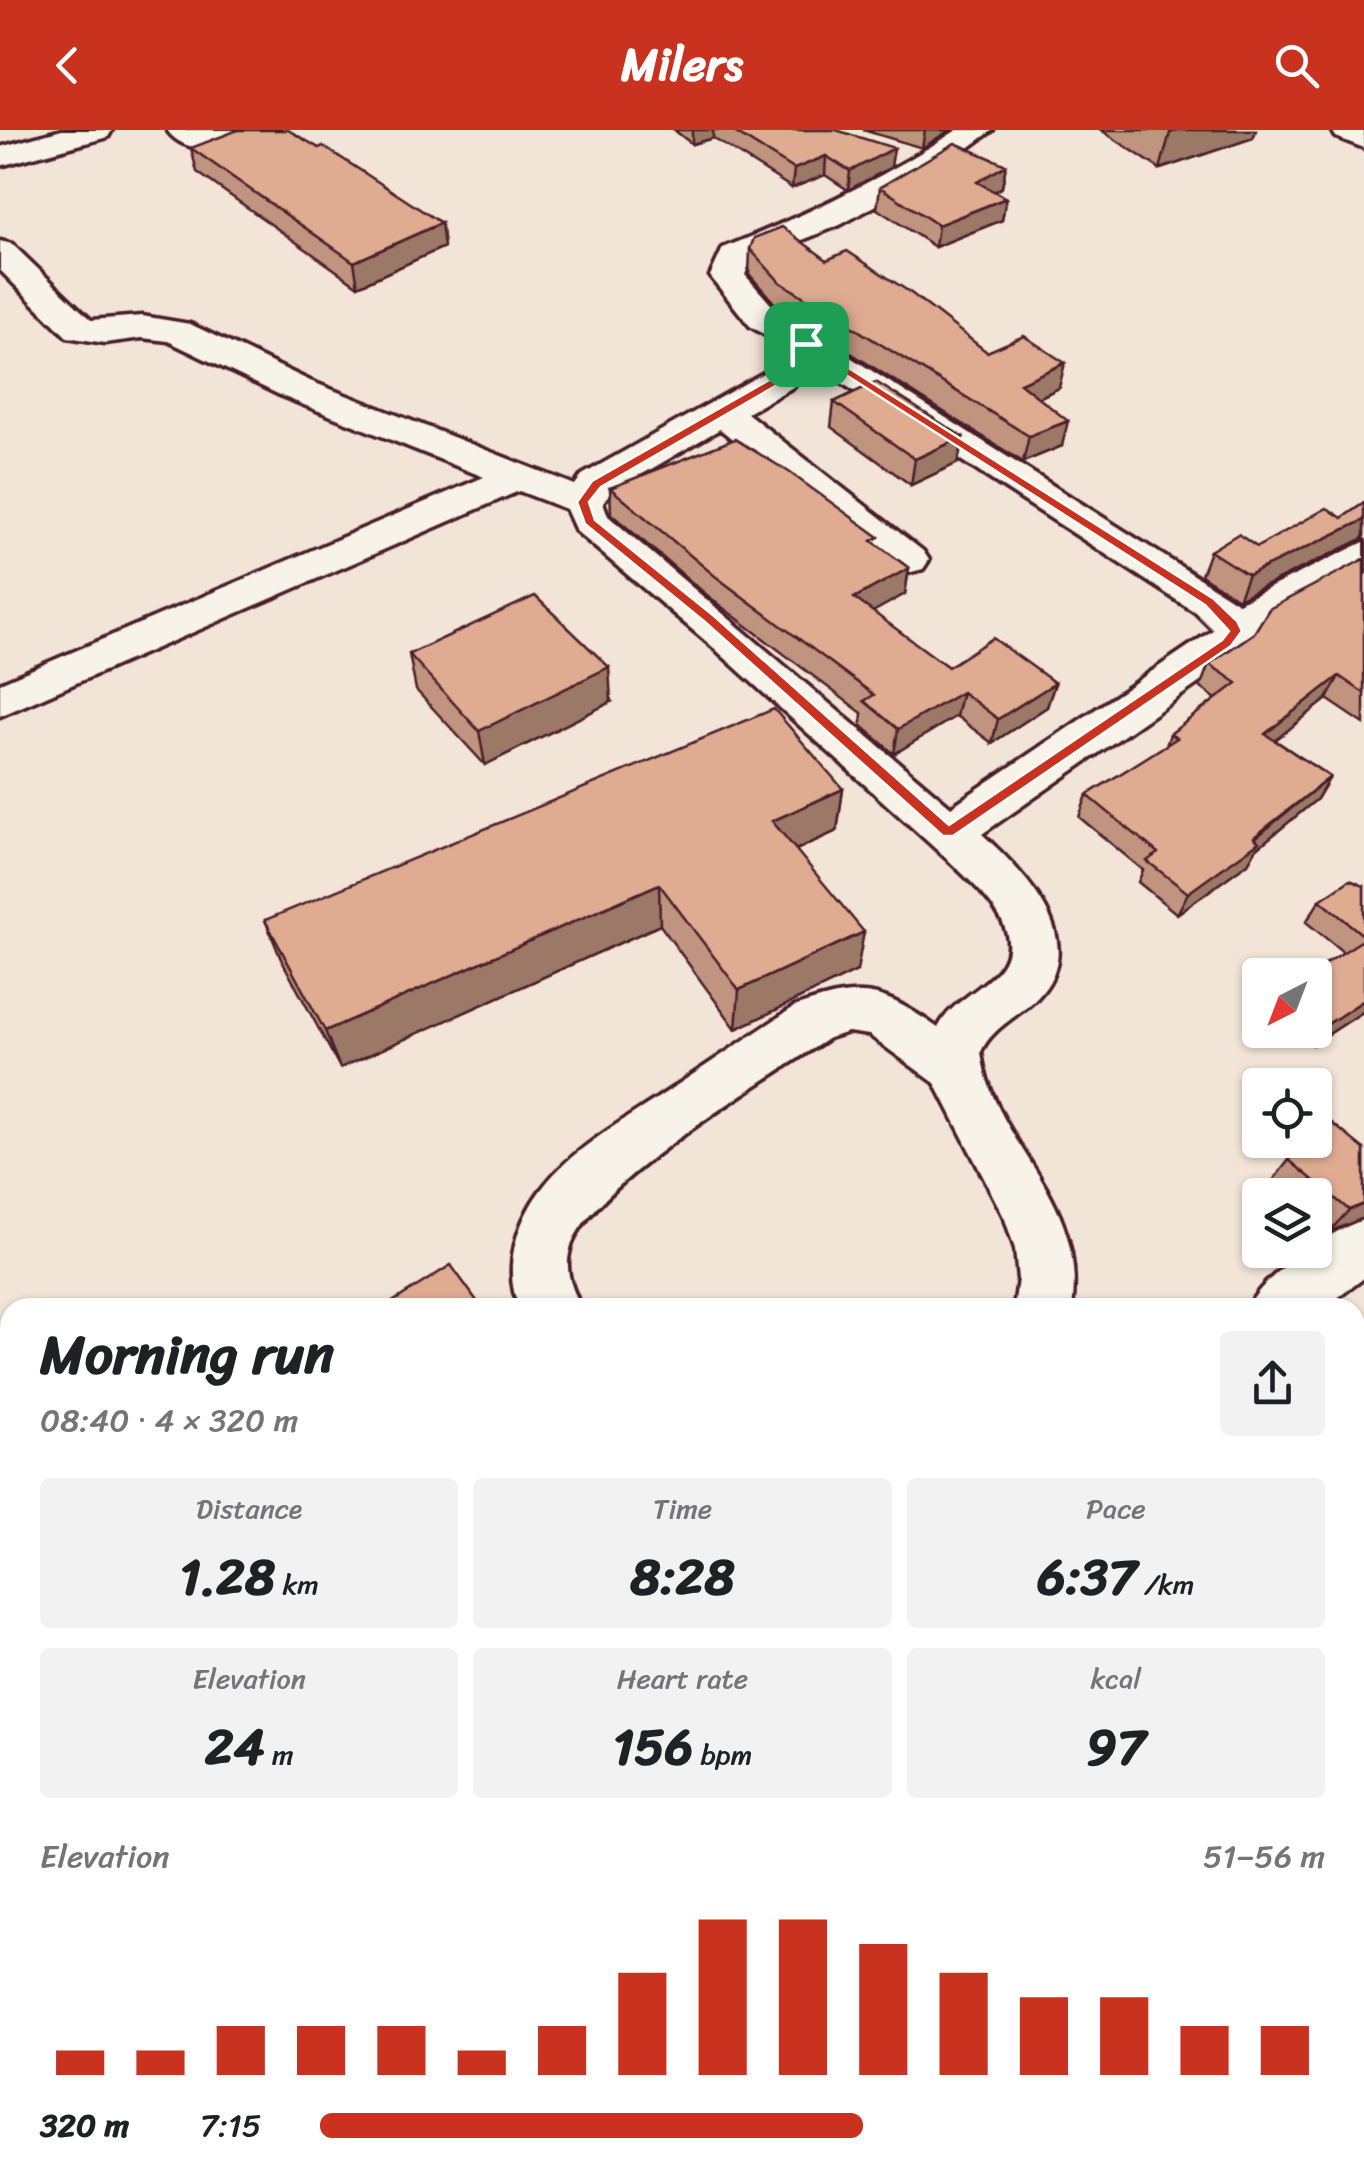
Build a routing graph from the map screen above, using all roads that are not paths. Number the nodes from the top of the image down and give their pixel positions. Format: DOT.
graph roads {
  1 [pos="97,130"];
  2 [pos="182,130"];
  3 [pos="265,130"];
  4 [pos="978,130"];
  5 [pos="1347,130"];
  6 [pos="1364,139"];
  7 [pos="0,157"];
  8 [pos="4,261"];
  9 [pos="806,344"];
  10 [pos="723,414"];
  11 [pos="518,476"];
  12 [pos="583,502"];
  13 [pos="1364,554"];
  14 [pos="908,560"];
  15 [pos="1233,624"];
  16 [pos="0,700"];
  17 [pos="948,833"];
  18 [pos="955,1069"];
  19 [pos="1364,1245"];
  20 [pos="546,1298"];
  21 [pos="1046,1298"];
  22 [pos="1291,1298"];
  1 -- 7 [label="street"];
  2 -- 3 [label="street"];
  4 -- 9 [label="street"];
  5 -- 6 [label="street"];
  8 -- 11 [label="street"];
  9 -- 10 [label="street"];
  9 -- 15 [label="street"];
  10 -- 12 [label="street"];
  10 -- 14 [label="street"];
  11 -- 12 [label="street"];
  11 -- 16 [label="street"];
  12 -- 17 [label="street"];
  13 -- 15 [label="street"];
  15 -- 17 [label="street"];
  17 -- 18 [label="street"];
  18 -- 20 [label="street"];
  18 -- 21 [label="street"];
  19 -- 22 [label="street"];
}
